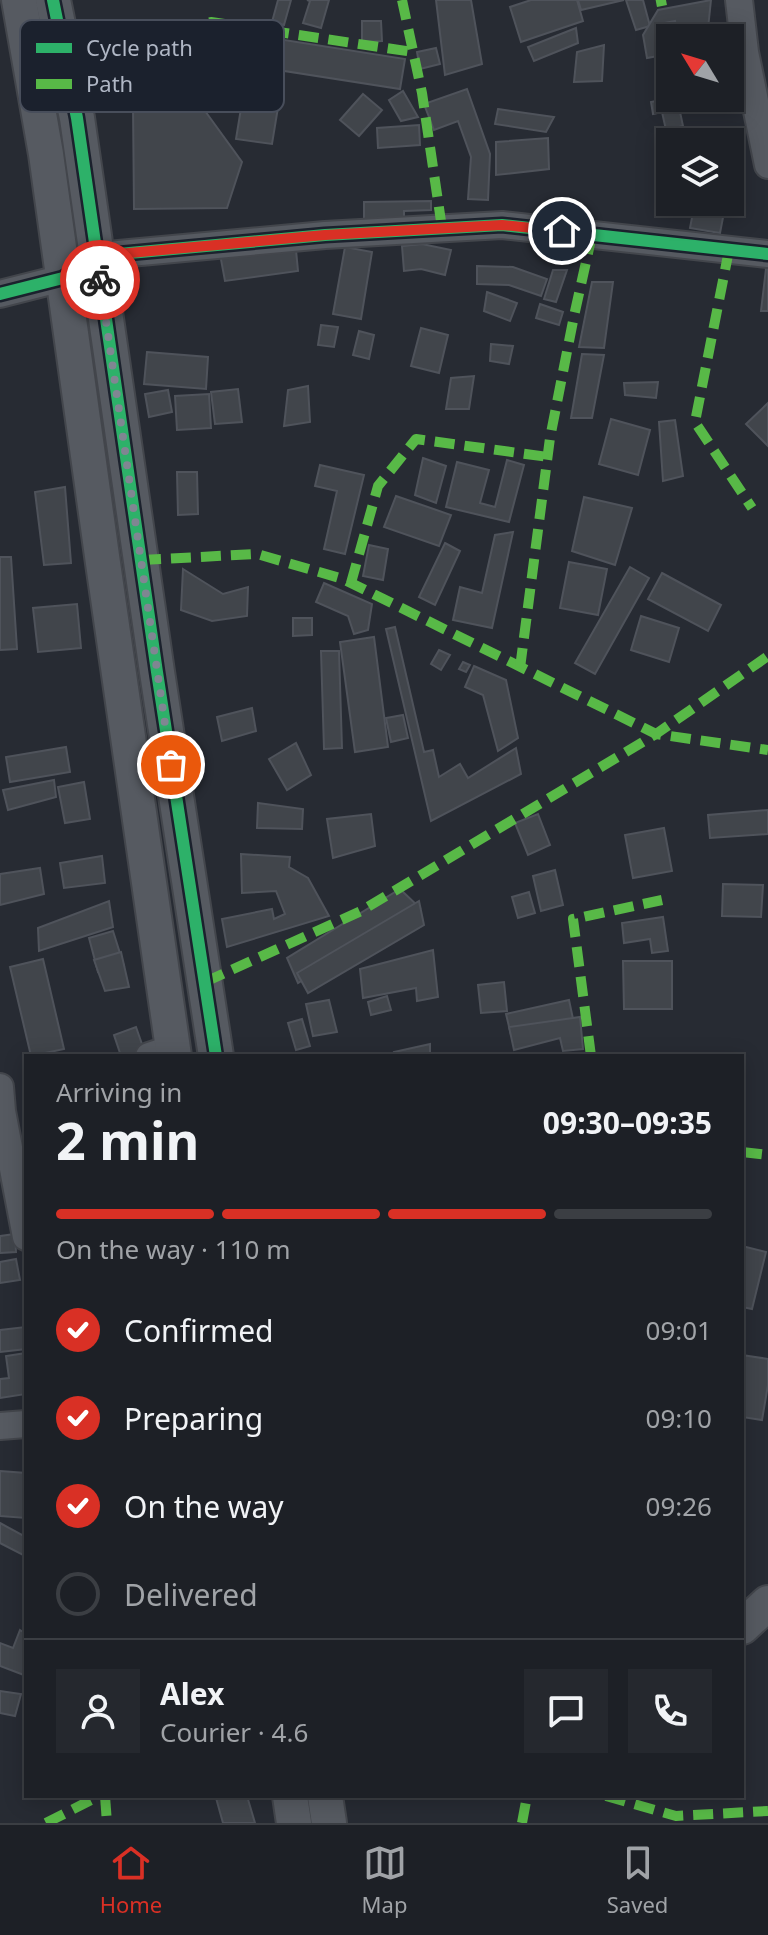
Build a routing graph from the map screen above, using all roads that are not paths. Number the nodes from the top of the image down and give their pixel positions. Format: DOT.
graph roads {
  1 [pos="19,0"];
  2 [pos="739,0"];
  3 [pos="23,20"];
  4 [pos="39,112"];
  5 [pos="76,112"];
  6 [pos="768,165"];
  7 [pos="768,254"];
  8 [pos="97,256"];
  9 [pos="63,278"];
  10 [pos="0,294"];
  11 [pos="166,1053"];
  12 [pos="216,1054"];
  13 [pos="7,1103"];
  14 [pos="24,1223"];
  15 [pos="24,1424"];
  16 [pos="0,1426"];
  17 [pos="768,1603"];
  18 [pos="744,1625"];
  19 [pos="290,1798"];
  20 [pos="325,1798"];
  21 [pos="294,1823"];
  22 [pos="329,1823"];
  1 -- 3 [label="street"];
  2 -- 6 [label="street"];
  4 -- 9 [label="street"];
  5 -- 8 [label="street"];
  7 -- 8 [label="street"];
  8 -- 9 [label="street"];
  8 -- 12 [label="street"];
  9 -- 10 [label="street"];
  9 -- 11 [label="street"];
  13 -- 14 [label="street"];
  15 -- 16 [label="street"];
  17 -- 18 [label="street"];
  19 -- 21 [label="street"];
  20 -- 22 [label="street"];
}
